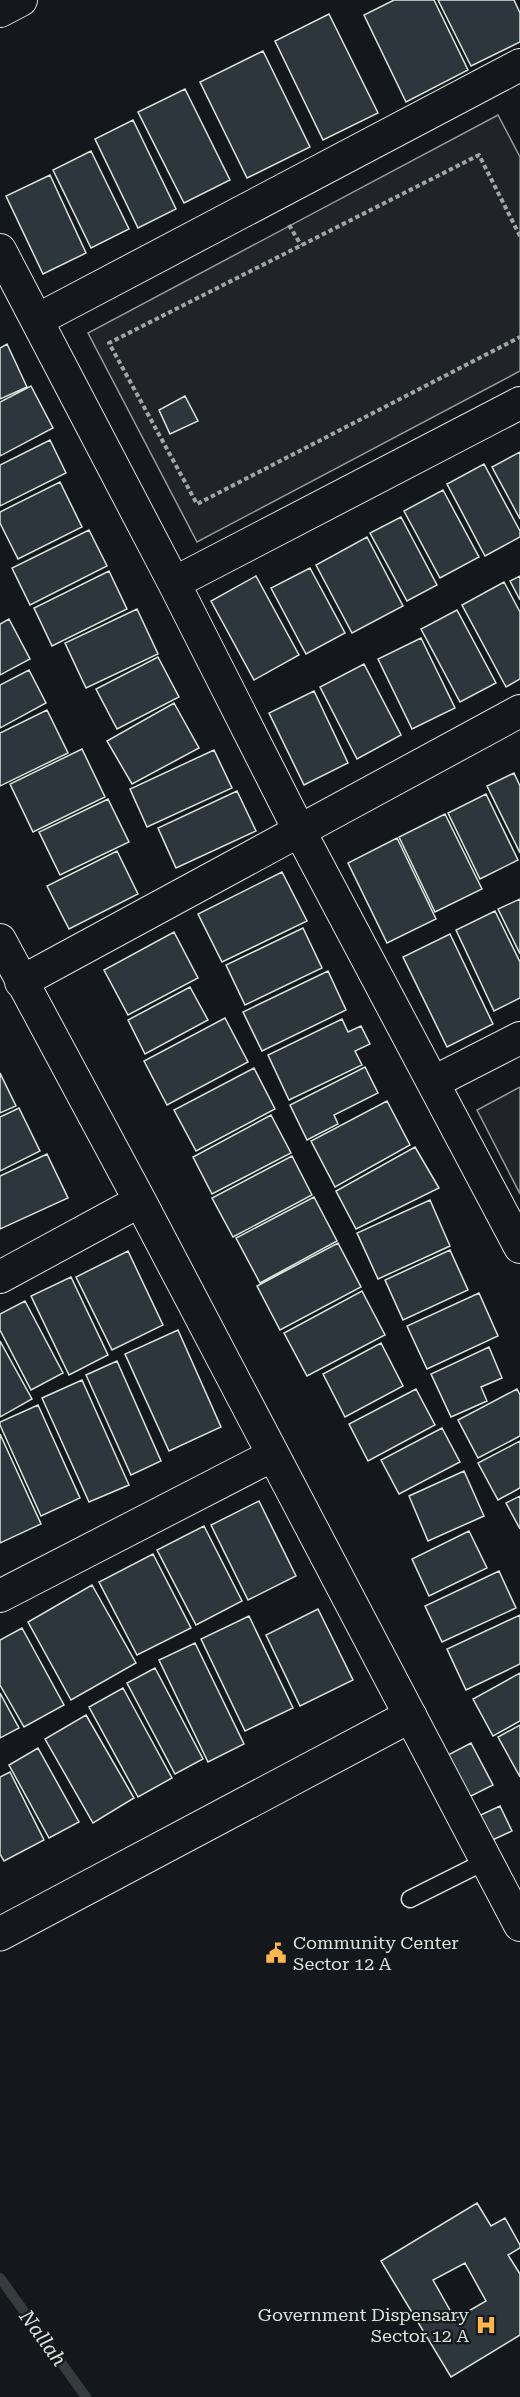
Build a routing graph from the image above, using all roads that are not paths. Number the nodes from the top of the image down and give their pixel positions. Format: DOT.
graph roads {
  1 [pos="21,0"];
  2 [pos="0,11"];
  3 [pos="517,75"];
  4 [pos="0,250"];
  5 [pos="37,320"];
  6 [pos="520,403"];
  7 [pos="174,583"];
  8 [pos="520,711"];
  9 [pos="298,830"];
  10 [pos="0,940"];
  11 [pos="21,982"];
  12 [pos="520,1038"];
  13 [pos="434,1082"];
  14 [pos="140,1201"];
  15 [pos="520,1247"];
  16 [pos="0,1277"];
  17 [pos="273,1455"];
  18 [pos="0,1596"];
  19 [pos="410,1716"];
  20 [pos="486,1861"];
  21 [pos="410,1899"];
  22 [pos="519,1920"];
  23 [pos="0,1934"];
  1 -- 2 [label="street"];
  3 -- 5 [label="street"];
  4 -- 5 [label="street"];
  5 -- 7 [label="street"];
  6 -- 7 [label="street"];
  7 -- 9 [label="street"];
  8 -- 9 [label="street"];
  9 -- 11 [label="street"];
  9 -- 13 [label="street"];
  10 -- 11 [label="street"];
  11 -- 14 [label="street"];
  12 -- 13 [label="street"];
  13 -- 15 [label="street"];
  14 -- 16 [label="street"];
  14 -- 17 [label="street"];
  17 -- 18 [label="street"];
  17 -- 19 [label="street"];
  19 -- 20 [label="street"];
  19 -- 23 [label="street"];
  20 -- 21 [label="lane"];
  20 -- 22 [label="street"];
}
